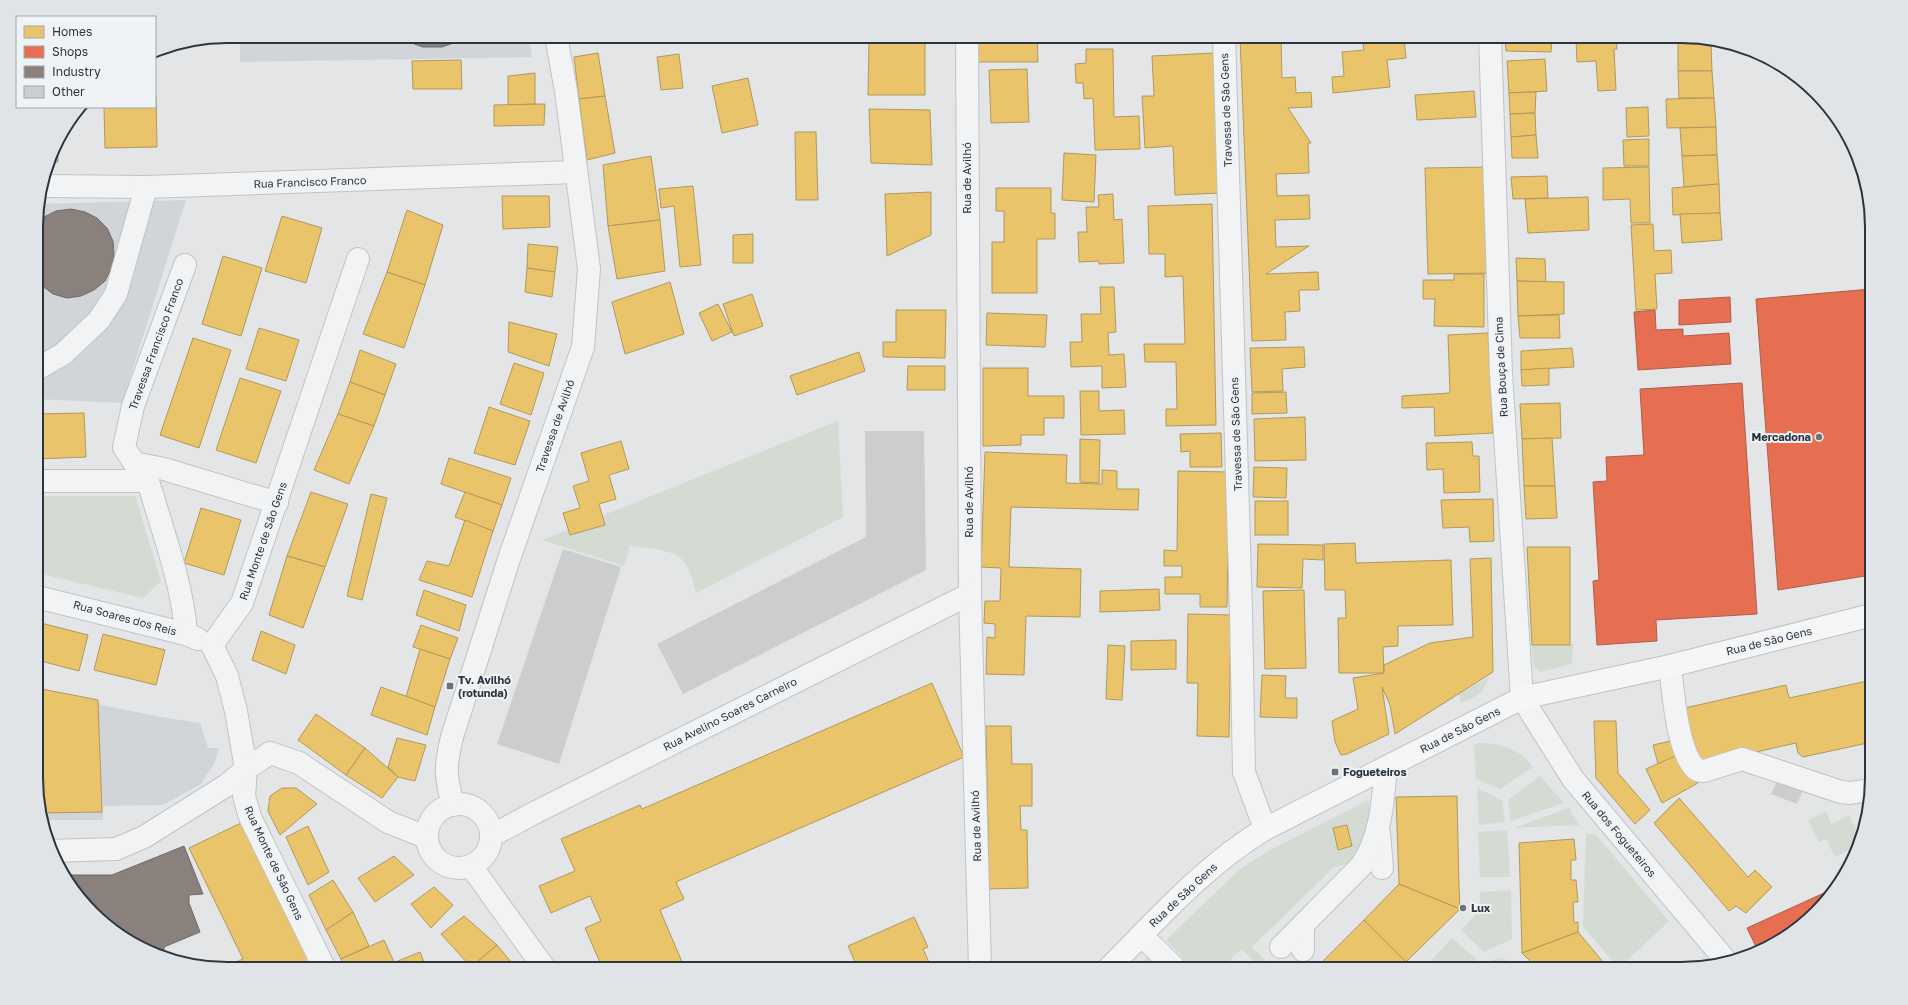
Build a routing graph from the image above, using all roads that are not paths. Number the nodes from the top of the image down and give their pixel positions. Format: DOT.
graph roads {
  1 [pos="557,43"];
  2 [pos="967,43"];
  3 [pos="1224,43"];
  4 [pos="1490,43"];
  5 [pos="576,172"];
  6 [pos="48,186"];
  7 [pos="146,187"];
  8 [pos="358,259"];
  9 [pos="185,265"];
  10 [pos="43,366"];
  11 [pos="156,475"];
  12 [pos="43,481"];
  13 [pos="277,503"];
  14 [pos="970,594"];
  15 [pos="43,598"];
  16 [pos="1865,617"];
  17 [pos="186,634"];
  18 [pos="212,645"];
  19 [pos="1670,666"];
  20 [pos="1522,698"];
  21 [pos="1386,767"];
  22 [pos="246,768"];
  23 [pos="1865,791"];
  24 [pos="453,805"];
  25 [pos="1379,824"];
  26 [pos="1265,829"];
  27 [pos="491,836"];
  28 [pos="426,837"];
  29 [pos="58,851"];
  30 [pos="471,866"];
  31 [pos="1382,868"];
  32 [pos="1303,925"];
  33 [pos="1141,935"];
  34 [pos="1281,947"];
  35 [pos="1303,950"];
  36 [pos="1723,957"];
  37 [pos="322,962"];
  38 [pos="540,962"];
  39 [pos="980,962"];
  40 [pos="1115,962"];
  41 [pos="1169,962"];
  1 -- 5 [label="street, Travessa de Avilhó"];
  2 -- 14 [label="street, Rua de Avilhó"];
  3 -- 26 [label="street, Travessa de São Gens"];
  4 -- 20 [label="street, Rua Bouça de Cima"];
  5 -- 7 [label="street, Rua Francisco Franco"];
  5 -- 24 [label="street, Travessa de Avilhó"];
  6 -- 7 [label="street, Rua Francisco Franco"];
  7 -- 10 [label="street"];
  8 -- 13 [label="street, Rua Monte de São Gens"];
  9 -- 11 [label="street, Travessa Francisco Franco"];
  11 -- 12 [label="street"];
  11 -- 13 [label="street, Travessa Francisco Franco"];
  11 -- 17 [label="street"];
  13 -- 18 [label="street, Rua Monte de São Gens"];
  14 -- 27 [label="street, Rua Avelino Soares Carneiro"];
  14 -- 39 [label="street, Rua de Avilhó"];
  15 -- 17 [label="street, Rua Soares dos Reis"];
  16 -- 19 [label="main road, Rua de São Gens"];
  17 -- 18 [label="street, Rua Soares dos Reis"];
  18 -- 22 [label="street, Rua Monte de São Gens"];
  19 -- 20 [label="main road, Rua de São Gens"];
  19 -- 23 [label="street"];
  20 -- 21 [label="main road, Rua de São Gens"];
  20 -- 36 [label="street, Rua dos Fogueteiros"];
  21 -- 25 [label="street"];
  21 -- 26 [label="main road, Rua de São Gens"];
  22 -- 28 [label="street"];
  22 -- 29 [label="street"];
  22 -- 37 [label="street, Rua Monte de São Gens"];
  24 -- 27 [label="street"];
  24 -- 28 [label="street"];
  25 -- 31 [label="street"];
  25 -- 32 [label="street"];
  26 -- 33 [label="main road, Rua de São Gens"];
  27 -- 30 [label="street"];
  28 -- 30 [label="street"];
  30 -- 38 [label="street"];
  32 -- 34 [label="street"];
  32 -- 35 [label="street"];
  33 -- 40 [label="main road, Rua de São Gens"];
  33 -- 41 [label="street"];
}
